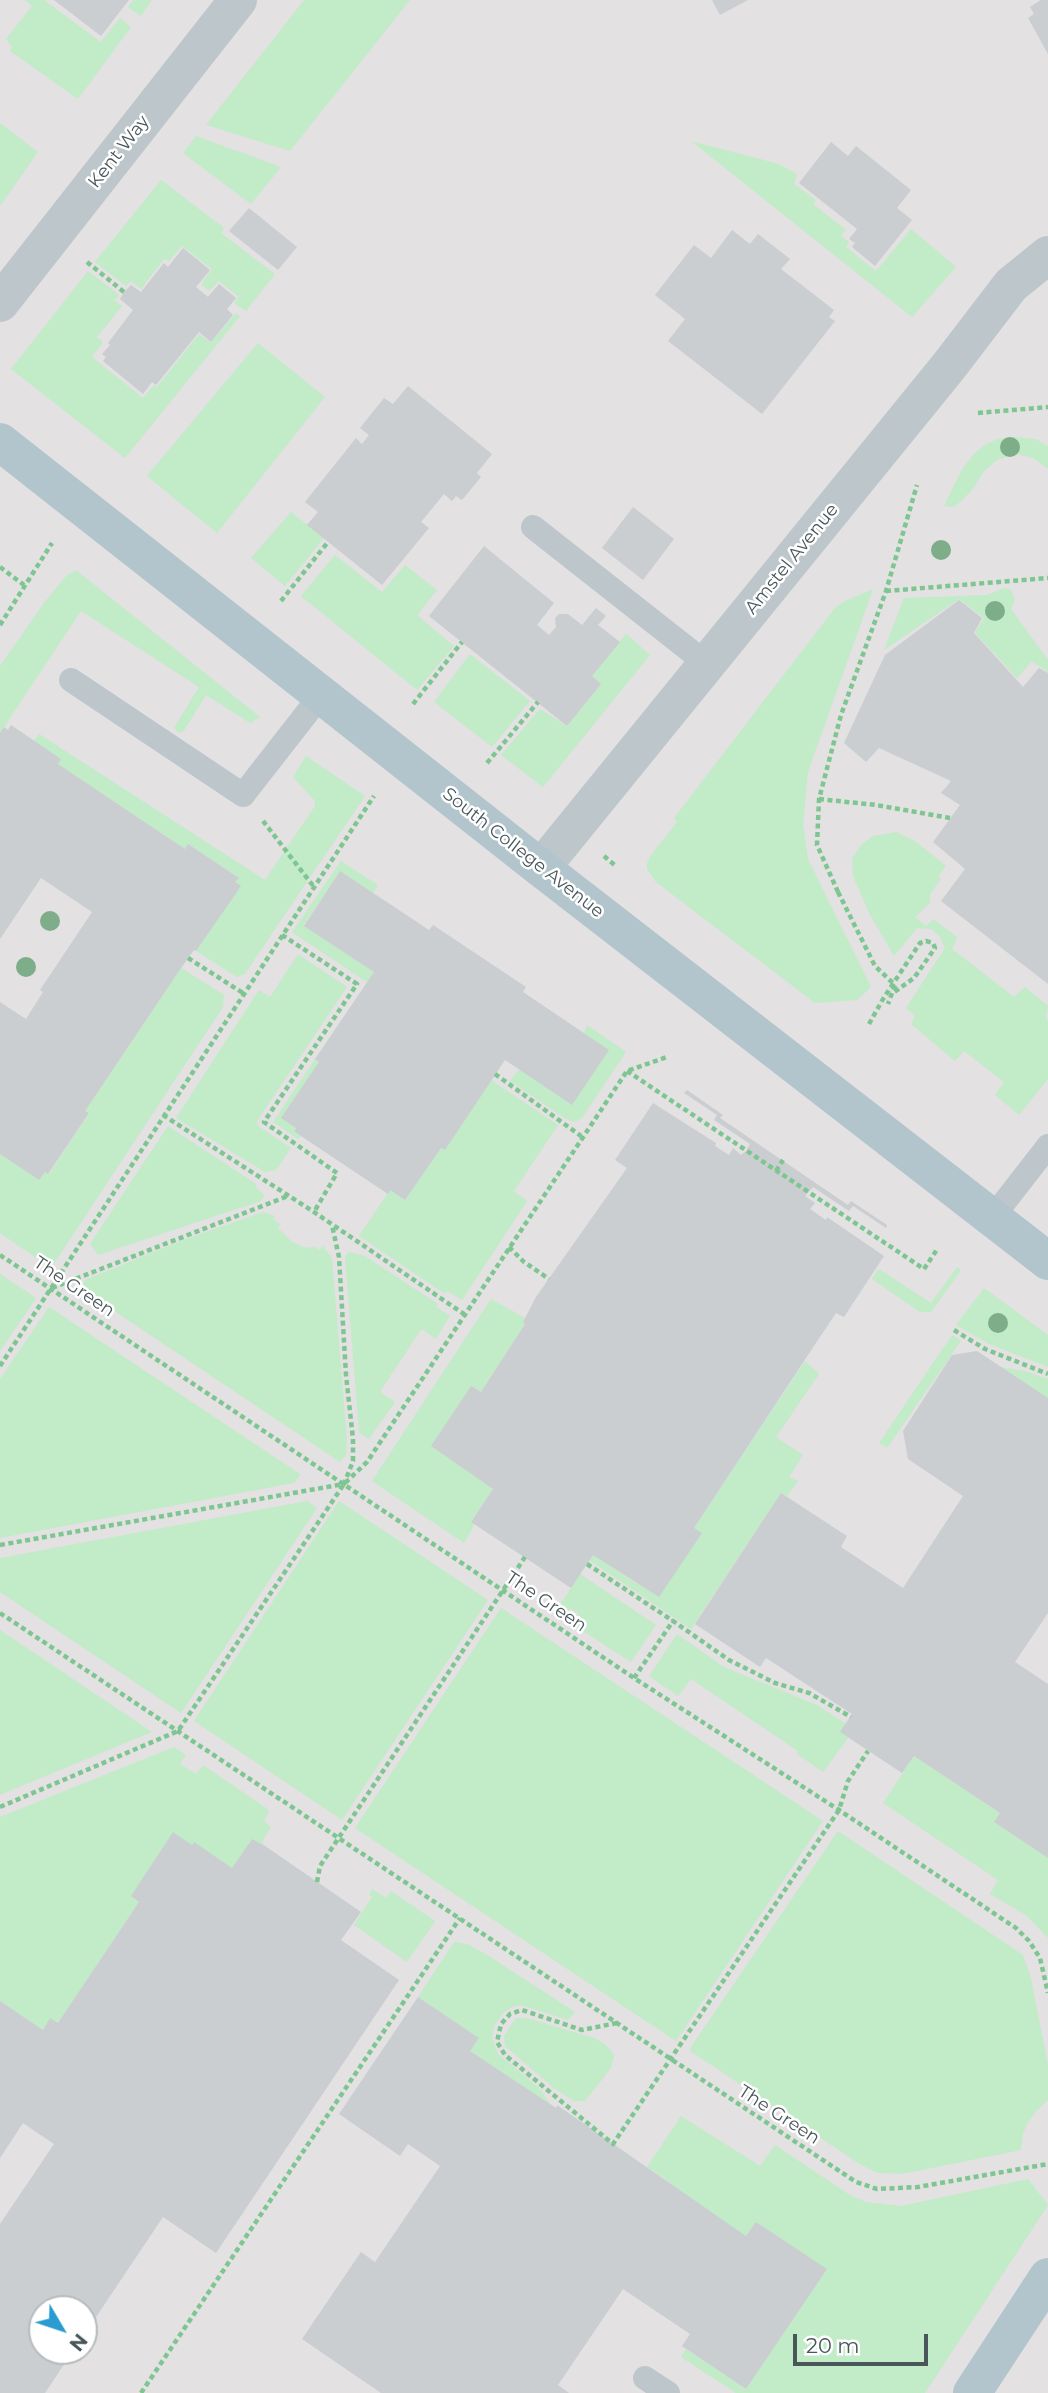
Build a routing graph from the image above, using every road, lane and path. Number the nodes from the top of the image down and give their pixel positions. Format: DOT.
graph roads {
  1 [pos="238,0"];
  2 [pos="1048,256"];
  3 [pos="84,260"];
  4 [pos="124,292"];
  5 [pos="0,303"];
  6 [pos="1048,407"];
  7 [pos="978,413"];
  8 [pos="0,442"];
  9 [pos="917,485"];
  10 [pos="533,527"];
  11 [pos="328,542"];
  12 [pos="52,543"];
  13 [pos="0,567"];
  14 [pos="1048,578"];
  15 [pos="24,585"];
  16 [pos="886,591"];
  17 [pos="281,601"];
  18 [pos="0,625"];
  19 [pos="462,642"];
  20 [pos="707,664"];
  21 [pos="71,680"];
  22 [pos="321,695"];
  23 [pos="538,702"];
  24 [pos="413,704"];
  25 [pos="487,763"];
  26 [pos="243,795"];
  27 [pos="374,796"];
  28 [pos="818,799"];
  29 [pos="950,818"];
  30 [pos="541,868"];
  31 [pos="314,887"];
  32 [pos="282,935"];
  33 [pos="188,958"];
  34 [pos="243,993"];
  35 [pos="893,993"];
  36 [pos="888,1004"];
  37 [pos="869,1024"];
  38 [pos="667,1057"];
  39 [pos="626,1071"];
  40 [pos="495,1074"];
  41 [pos="163,1115"];
  42 [pos="581,1136"];
  43 [pos="1048,1146"];
  44 [pos="783,1160"];
  45 [pos="776,1171"];
  46 [pos="288,1196"];
  47 [pos="314,1212"];
  48 [pos="992,1218"];
  49 [pos="332,1225"];
  50 [pos="509,1247"];
  51 [pos="938,1248"];
  52 [pos="0,1255"];
  53 [pos="1048,1261"];
  54 [pos="549,1279"];
  55 [pos="51,1289"];
  56 [pos="464,1314"];
  57 [pos="954,1330"];
  58 [pos="0,1366"];
  59 [pos="1048,1374"];
  60 [pos="344,1485"];
  61 [pos="0,1545"];
  62 [pos="525,1557"];
  63 [pos="587,1564"];
  64 [pos="504,1590"];
  65 [pos="0,1613"];
  66 [pos="673,1621"];
  67 [pos="634,1678"];
  68 [pos="851,1717"];
  69 [pos="178,1731"];
  70 [pos="868,1751"];
  71 [pos="0,1807"];
  72 [pos="839,1810"];
  73 [pos="340,1838"];
  74 [pos="317,1882"];
  75 [pos="460,1918"];
  76 [pos="1048,1993"];
  77 [pos="617,2024"];
  78 [pos="671,2060"];
  79 [pos="1048,2164"];
  80 [pos="1048,2277"];
  81 [pos="645,2378"];
  82 [pos="141,2393"];
  83 [pos="667,2393"];
  84 [pos="972,2393"];
  1 -- 5 [label="street, Kent Way"];
  2 -- 20 [label="street, Amstel Avenue"];
  3 -- 4 [label="path"];
  6 -- 7 [label="path"];
  8 -- 22 [label="main road, South College Avenue"];
  9 -- 16 [label="path"];
  10 -- 20 [label="lane"];
  11 -- 17 [label="path"];
  12 -- 15 [label="path"];
  13 -- 15 [label="path"];
  14 -- 16 [label="path"];
  15 -- 18 [label="path"];
  16 -- 28 [label="path"];
  19 -- 24 [label="path"];
  20 -- 30 [label="street, Amstel Avenue"];
  21 -- 26 [label="lane"];
  22 -- 26 [label="lane"];
  22 -- 30 [label="main road, South College Avenue"];
  23 -- 25 [label="path"];
  26 -- 31 [label="path"];
  27 -- 31 [label="path"];
  28 -- 29 [label="path"];
  28 -- 35 [label="path, bridge"];
  30 -- 48 [label="main road, South College Avenue"];
  31 -- 32 [label="path"];
  32 -- 34 [label="path"];
  32 -- 47 [label="path"];
  33 -- 34 [label="path"];
  34 -- 41 [label="path"];
  35 -- 36 [label="path, bridge"];
  35 -- 37 [label="path"];
  38 -- 39 [label="path"];
  39 -- 42 [label="path"];
  39 -- 45 [label="path"];
  40 -- 42 [label="path"];
  41 -- 46 [label="path"];
  41 -- 55 [label="path"];
  42 -- 50 [label="path"];
  43 -- 48 [label="lane"];
  44 -- 45 [label="path"];
  45 -- 51 [label="path"];
  46 -- 47 [label="path"];
  46 -- 55 [label="path"];
  47 -- 49 [label="path"];
  48 -- 53 [label="main road, South College Avenue"];
  49 -- 56 [label="path"];
  49 -- 60 [label="path"];
  50 -- 54 [label="path"];
  50 -- 56 [label="path"];
  52 -- 55 [label="path, The Green"];
  55 -- 58 [label="path"];
  55 -- 60 [label="path, The Green"];
  56 -- 60 [label="path"];
  57 -- 59 [label="path"];
  60 -- 61 [label="path"];
  60 -- 64 [label="path, The Green"];
  60 -- 69 [label="path"];
  62 -- 64 [label="path"];
  63 -- 66 [label="path"];
  64 -- 67 [label="path, The Green"];
  64 -- 73 [label="path"];
  65 -- 69 [label="path, The Green"];
  66 -- 67 [label="path"];
  66 -- 68 [label="path"];
  67 -- 72 [label="path, The Green"];
  69 -- 71 [label="path"];
  69 -- 73 [label="path, The Green"];
  70 -- 72 [label="path"];
  72 -- 76 [label="path, The Green"];
  72 -- 78 [label="path"];
  73 -- 74 [label="path"];
  73 -- 75 [label="path, The Green"];
  75 -- 77 [label="path, The Green"];
  75 -- 82 [label="path"];
  77 -- 78 [label="path, The Green"];
  77 -- 78 [label="path"];
  78 -- 79 [label="path, The Green"];
  80 -- 84 [label="main road"];
  81 -- 83 [label="lane"];
}
